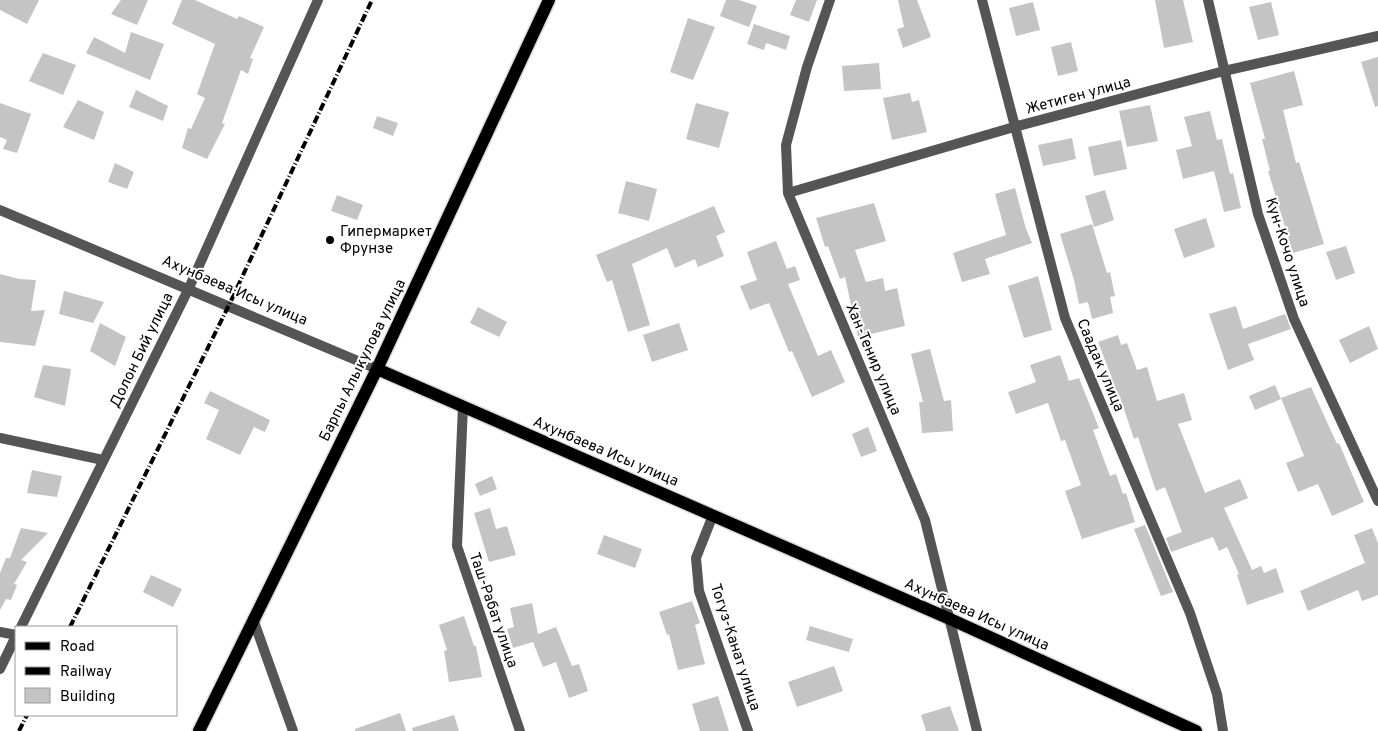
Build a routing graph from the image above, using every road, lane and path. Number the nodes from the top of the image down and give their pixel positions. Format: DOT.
graph roads {
  1 [pos="318,0"];
  2 [pos="549,0"];
  3 [pos="830,0"];
  4 [pos="982,0"];
  5 [pos="1208,0"];
  6 [pos="1378,36"];
  7 [pos="1224,71"];
  8 [pos="1014,127"];
  9 [pos="788,193"];
  10 [pos="0,210"];
  11 [pos="189,288"];
  12 [pos="377,369"];
  13 [pos="462,406"];
  14 [pos="0,438"];
  15 [pos="104,460"];
  16 [pos="1378,500"];
  17 [pos="714,515"];
  18 [pos="253,619"];
  19 [pos="950,619"];
  20 [pos="21,626"];
  21 [pos="0,632"];
  22 [pos="15,636"];
  23 [pos="15,638"];
  24 [pos="0,670"];
  25 [pos="199,731"];
  26 [pos="292,731"];
  27 [pos="520,731"];
  28 [pos="748,731"];
  29 [pos="977,731"];
  30 [pos="1196,731"];
  31 [pos="1223,731"];
  1 -- 11 [label="street, Долон Бий улица"];
  2 -- 12 [label="main road, Барпы Алыкулова улица"];
  3 -- 9 [label="street, Хан-Тенир улица"];
  4 -- 8 [label="street, Саадак улица"];
  5 -- 7 [label="street, Кун-Кочо улица"];
  6 -- 7 [label="street, Жетиген улица"];
  7 -- 8 [label="street, Жетиген улица"];
  7 -- 16 [label="street, Кун-Кочо улица"];
  8 -- 9 [label="street, Жетиген улица"];
  8 -- 31 [label="street, Саадак улица"];
  9 -- 19 [label="street, Хан-Тенир улица"];
  10 -- 11 [label="street, Ахунбаева Исы улица"];
  11 -- 12 [label="street, Ахунбаева Исы улица"];
  11 -- 15 [label="street, Долон Бий улица"];
  12 -- 13 [label="main road, Ахунбаева Исы улица"];
  12 -- 18 [label="main road, Барпы Алыкулова улица"];
  13 -- 17 [label="main road, Ахунбаева Исы улица"];
  13 -- 27 [label="street, Таш-Рабат улица"];
  14 -- 15 [label="street"];
  15 -- 20 [label="street, Долон Бий улица"];
  17 -- 19 [label="main road, Ахунбаева Исы улица"];
  17 -- 28 [label="street, Тогуз-Канат улица"];
  18 -- 25 [label="main road, Барпы Алыкулова улица"];
  18 -- 26 [label="street"];
  19 -- 29 [label="street, Хан-Тенир улица"];
  19 -- 30 [label="main road, Ахунбаева Исы улица"];
  21 -- 22 [label="street"];
  23 -- 24 [label="street"];
}
